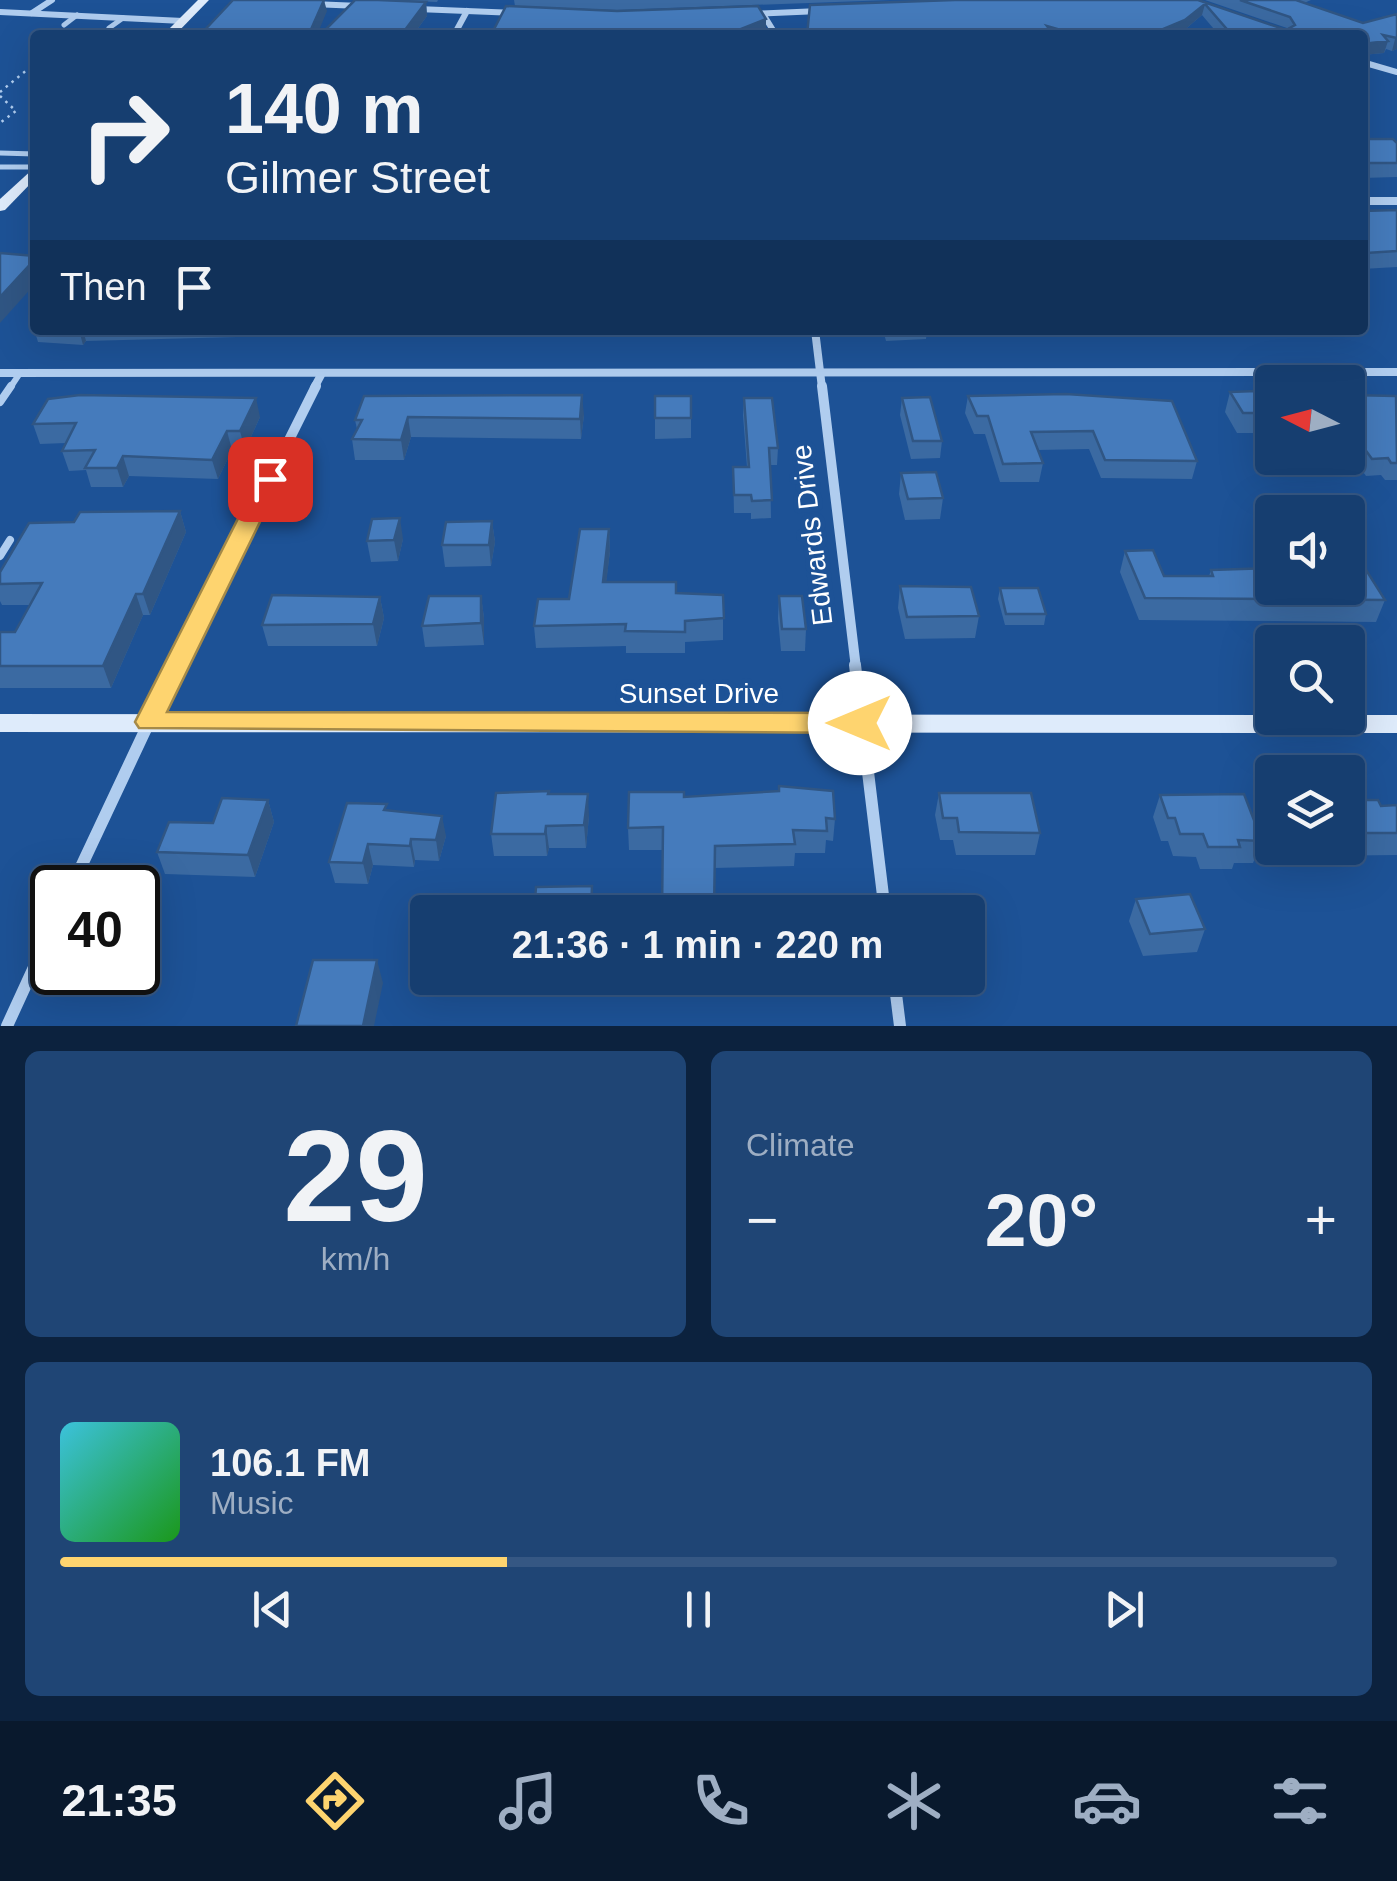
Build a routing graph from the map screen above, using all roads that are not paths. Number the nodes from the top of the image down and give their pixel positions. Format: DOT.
graph roads {
  1 [pos="52,0"];
  2 [pos="204,0"];
  3 [pos="364,3"];
  4 [pos="306,4"];
  5 [pos="1,7"];
  6 [pos="414,9"];
  7 [pos="467,11"];
  8 [pos="828,11"];
  9 [pos="32,13"];
  10 [pos="527,14"];
  11 [pos="745,14"];
  12 [pos="764,14"];
  13 [pos="77,16"];
  14 [pos="123,18"];
  15 [pos="183,21"];
  16 [pos="64,24"];
  17 [pos="110,28"];
  18 [pos="174,30"];
  19 [pos="457,30"];
  20 [pos="773,30"];
  21 [pos="1368,64"];
  22 [pos="1396,73"];
  23 [pos="0,153"];
  24 [pos="30,154"];
  25 [pos="0,167"];
  26 [pos="30,169"];
  27 [pos="30,174"];
  28 [pos="1397,201"];
  29 [pos="1368,202"];
  30 [pos="0,207"];
  31 [pos="815,335"];
  32 [pos="1397,372"];
  33 [pos="0,373"];
  34 [pos="20,373"];
  35 [pos="818,374"];
  36 [pos="321,376"];
  37 [pos="0,402"];
  38 [pos="10,540"];
  39 [pos="0,556"];
  40 [pos="148,722"];
  41 [pos="0,723"];
  42 [pos="860,723"];
  43 [pos="1397,724"];
  44 [pos="82,865"];
  45 [pos="883,895"];
  46 [pos="30,976"];
  47 [pos="896,995"];
  48 [pos="7,1026"];
  49 [pos="900,1026"];
  1 -- 9 [label="street"];
  2 -- 15 [label="street"];
  3 -- 4 [label="street"];
  5 -- 9 [label="street"];
  6 -- 7 [label="street"];
  7 -- 10 [label="street"];
  7 -- 19 [label="street"];
  8 -- 12 [label="street"];
  9 -- 13 [label="street"];
  11 -- 12 [label="street"];
  12 -- 20 [label="street"];
  13 -- 14 [label="street"];
  13 -- 16 [label="lane"];
  14 -- 15 [label="street"];
  14 -- 17 [label="lane"];
  15 -- 18 [label="street"];
  21 -- 22 [label="street"];
  23 -- 24 [label="lane"];
  25 -- 26 [label="lane"];
  27 -- 30 [label="street"];
  28 -- 29 [label="street"];
  31 -- 35 [label="street, Edwards Drive"];
  32 -- 35 [label="street"];
  33 -- 34 [label="street"];
  34 -- 36 [label="street"];
  34 -- 37 [label="lane"];
  35 -- 36 [label="street"];
  35 -- 42 [label="street, Edwards Drive"];
  36 -- 40 [label="street"];
  38 -- 39 [label="lane"];
  40 -- 41 [label="street, Sunset Drive"];
  40 -- 42 [label="street, Sunset Drive"];
  40 -- 44 [label="street"];
  42 -- 43 [label="street, Sunset Drive"];
  42 -- 45 [label="street, Edwards Drive"];
  46 -- 48 [label="street"];
  47 -- 49 [label="street"];
}
